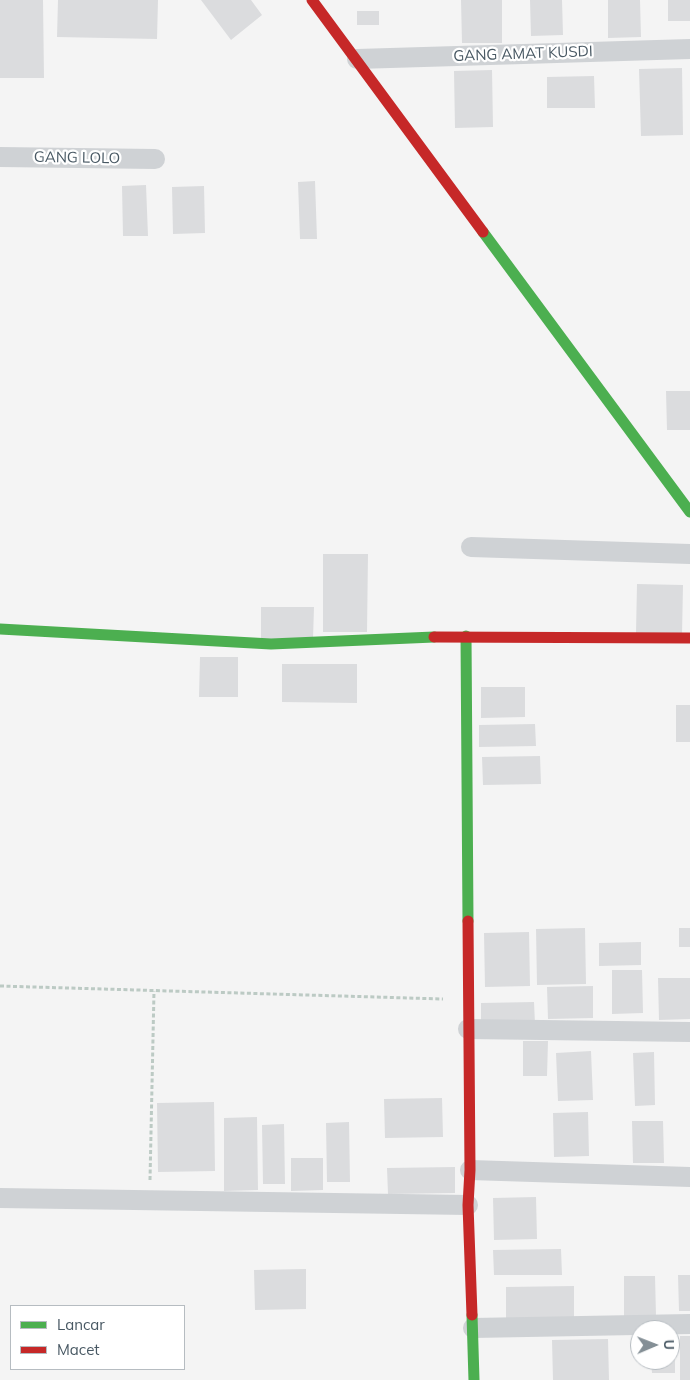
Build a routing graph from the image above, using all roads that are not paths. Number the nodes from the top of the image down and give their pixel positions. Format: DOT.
graph roads {
  1 [pos="312,0"];
  2 [pos="690,49"];
  3 [pos="357,60"];
  4 [pos="0,157"];
  5 [pos="155,159"];
  6 [pos="690,512"];
  7 [pos="471,547"];
  8 [pos="690,554"];
  9 [pos="0,629"];
  10 [pos="466,636"];
  11 [pos="690,638"];
  12 [pos="468,1029"];
  13 [pos="690,1032"];
  14 [pos="470,1170"];
  15 [pos="690,1177"];
  16 [pos="0,1198"];
  17 [pos="468,1205"];
  18 [pos="690,1324"];
  19 [pos="473,1328"];
  20 [pos="474,1380"];
  1 -- 3 [label="street"];
  2 -- 3 [label="street, GANG AMAT KUSDI"];
  3 -- 6 [label="street"];
  4 -- 5 [label="street, GANG LOLO"];
  7 -- 8 [label="street"];
  9 -- 10 [label="street"];
  10 -- 11 [label="street"];
  10 -- 12 [label="street"];
  12 -- 13 [label="street"];
  12 -- 14 [label="street"];
  14 -- 15 [label="street"];
  14 -- 17 [label="street"];
  16 -- 17 [label="street"];
  17 -- 19 [label="street"];
  18 -- 19 [label="street"];
  19 -- 20 [label="street"];
}
